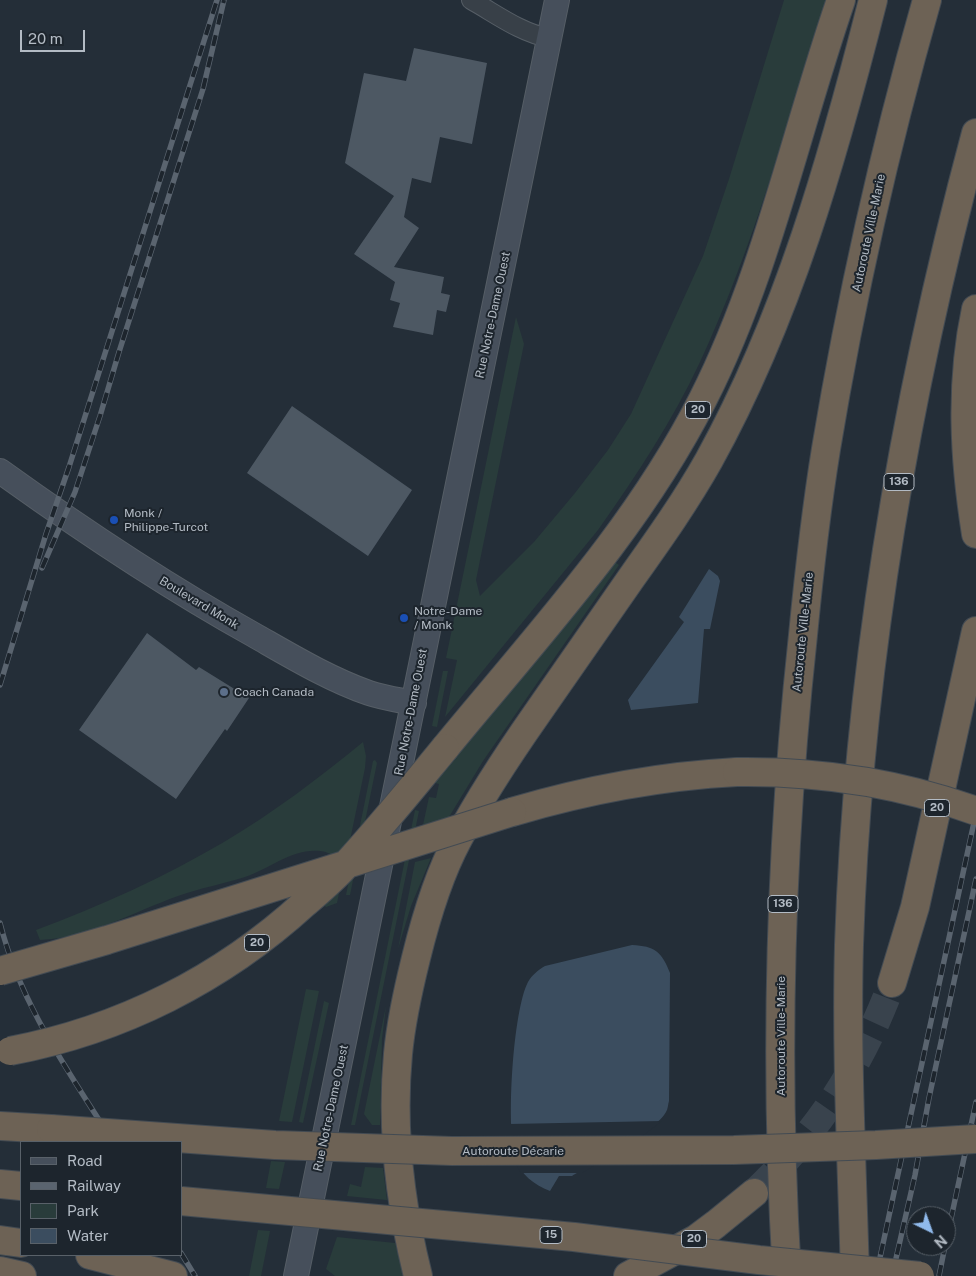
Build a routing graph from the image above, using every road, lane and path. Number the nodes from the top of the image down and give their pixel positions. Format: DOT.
graph roads {
  1 [pos="471,0"];
  2 [pos="556,0"];
  3 [pos="841,0"];
  4 [pos="872,0"];
  5 [pos="927,0"];
  6 [pos="549,38"];
  7 [pos="976,133"];
  8 [pos="976,309"];
  9 [pos="0,471"];
  10 [pos="976,534"];
  11 [pos="976,631"];
  12 [pos="414,703"];
  13 [pos="976,810"];
  14 [pos="0,971"];
  15 [pos="892,983"];
  16 [pos="5,1052"];
  17 [pos="0,1126"];
  18 [pos="976,1139"];
  19 [pos="0,1184"];
  20 [pos="20,1186"];
  21 [pos="754,1193"];
  22 [pos="182,1201"];
  23 [pos="0,1240"];
  24 [pos="20,1243"];
  25 [pos="94,1256"];
  26 [pos="855,1266"];
  27 [pos="0,1271"];
  28 [pos="22,1276"];
  29 [pos="173,1276"];
  30 [pos="296,1276"];
  31 [pos="418,1276"];
  32 [pos="628,1276"];
  33 [pos="787,1276"];
  34 [pos="920,1276"];
  1 -- 6 [label="street"];
  2 -- 6 [label="main road, Rue Notre-Dame Ouest"];
  3 -- 16 [label="highway, 20, bridge"];
  4 -- 31 [label="highway"];
  5 -- 33 [label="highway, Autoroute Ville-Marie / 136"];
  6 -- 12 [label="main road, Rue Notre-Dame Ouest"];
  7 -- 26 [label="highway, 136"];
  8 -- 10 [label="highway"];
  9 -- 12 [label="main road, Boulevard Monk"];
  11 -- 15 [label="highway, 20"];
  12 -- 30 [label="main road, Rue Notre-Dame Ouest"];
  13 -- 14 [label="highway, bridge"];
  17 -- 18 [label="highway, Autoroute Décarie, bridge"];
  19 -- 20 [label="highway"];
  21 -- 32 [label="highway, 20"];
  22 -- 34 [label="highway, 15, bridge"];
  23 -- 24 [label="highway"];
  25 -- 29 [label="highway"];
  27 -- 28 [label="highway"];
}
